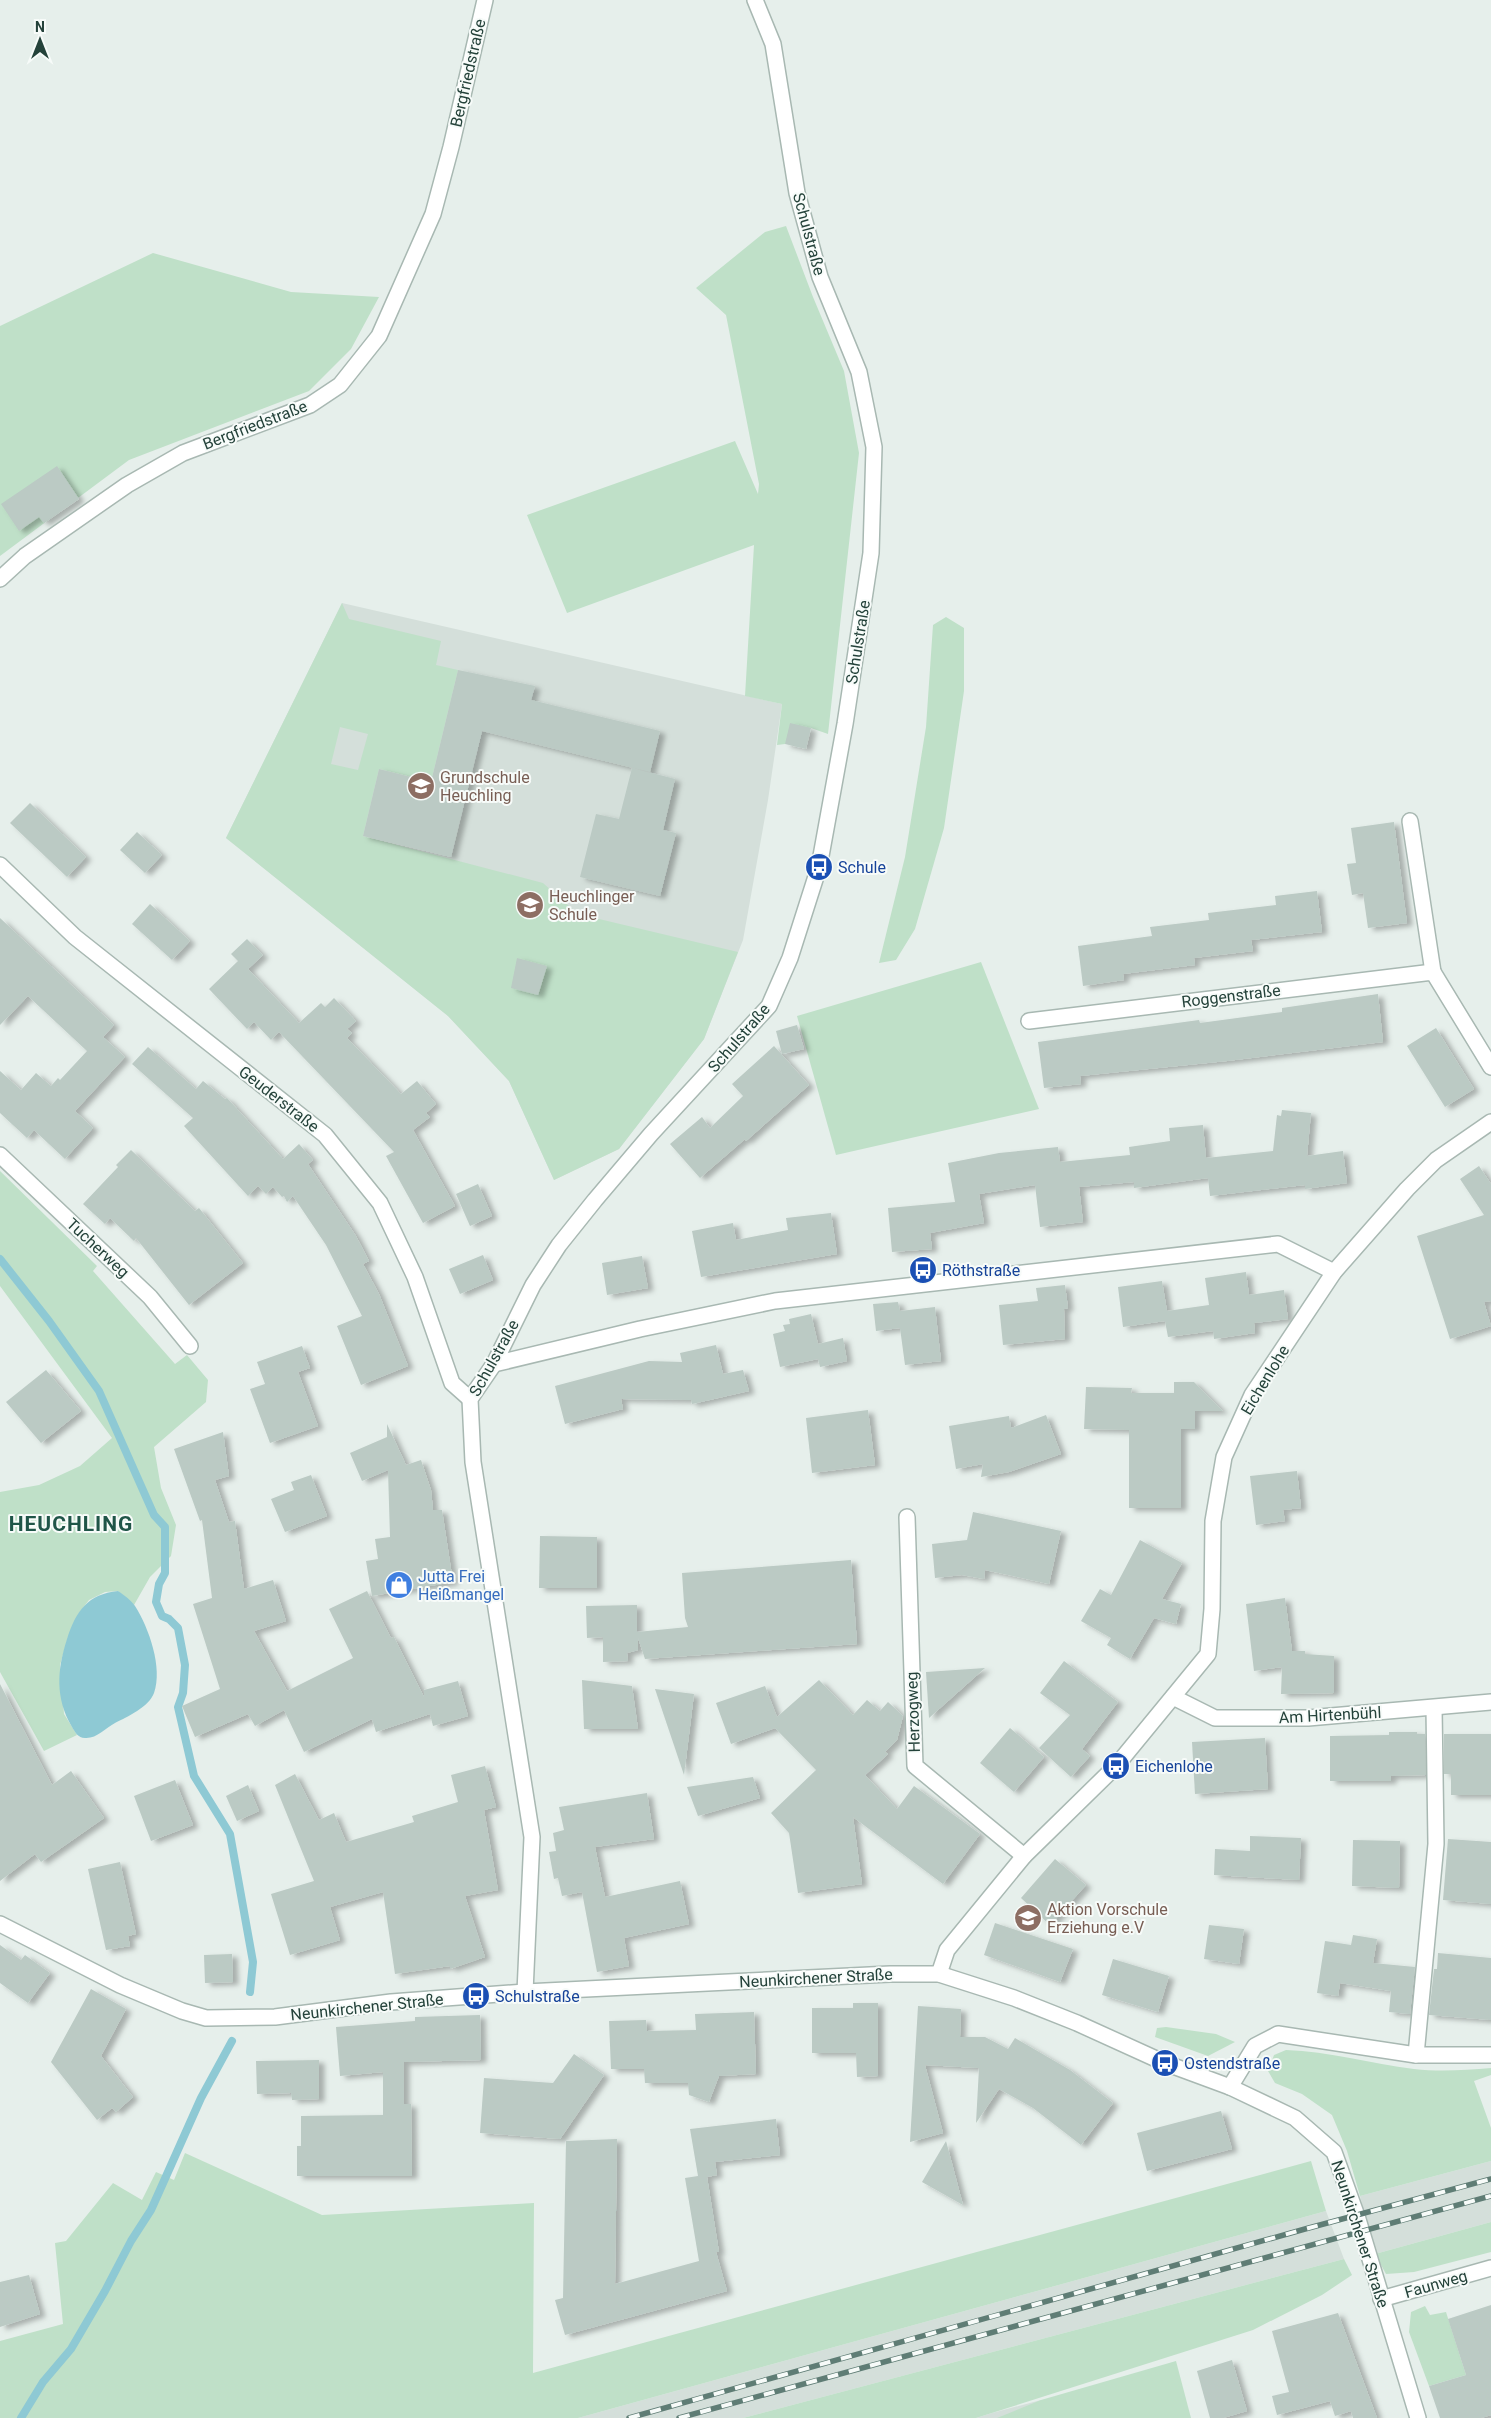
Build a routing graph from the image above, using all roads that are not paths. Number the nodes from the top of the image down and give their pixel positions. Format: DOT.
graph roads {
  1 [pos="485,0"];
  2 [pos="755,0"];
  3 [pos="0,579"];
  4 [pos="1410,821"];
  5 [pos="0,865"];
  6 [pos="1432,972"];
  7 [pos="1029,1021"];
  8 [pos="1491,1067"];
  9 [pos="1491,1122"];
  10 [pos="0,1155"];
  11 [pos="1334,1272"];
  12 [pos="190,1346"];
  13 [pos="494,1364"];
  14 [pos="470,1399"];
  15 [pos="907,1517"];
  16 [pos="1174,1697"];
  17 [pos="1491,1702"];
  18 [pos="1434,1708"];
  19 [pos="1024,1856"];
  20 [pos="0,1924"];
  21 [pos="940,1974"];
  22 [pos="525,1992"];
  23 [pos="1416,2055"];
  24 [pos="1491,2055"];
  25 [pos="1230,2087"];
  26 [pos="1491,2268"];
  27 [pos="1382,2299"];
  28 [pos="1418,2418"];
  1 -- 3 [label="street, Bergfriedstraße"];
  2 -- 13 [label="street, Schulstraße"];
  4 -- 6 [label="street"];
  5 -- 14 [label="street, Geuderstraße"];
  6 -- 7 [label="street, Roggenstraße"];
  6 -- 8 [label="street"];
  9 -- 11 [label="street, Eichenlohe"];
  10 -- 12 [label="street, Tucherweg"];
  11 -- 13 [label="street"];
  11 -- 16 [label="street, Eichenlohe"];
  13 -- 14 [label="street, Schulstraße"];
  14 -- 22 [label="street, Schulstraße"];
  15 -- 19 [label="street, Herzogweg"];
  16 -- 18 [label="street, Am Hirtenbühl"];
  16 -- 19 [label="street, Eichenlohe"];
  17 -- 18 [label="street, Am Hirtenbühl"];
  18 -- 23 [label="street"];
  19 -- 21 [label="street, Eichenlohe"];
  20 -- 22 [label="street, Neunkirchener Straße"];
  21 -- 22 [label="street, Neunkirchener Straße"];
  21 -- 25 [label="street, Neunkirchener Straße"];
  23 -- 24 [label="street"];
  23 -- 25 [label="street"];
  25 -- 27 [label="street, Neunkirchener Straße"];
  26 -- 27 [label="street, Faunweg"];
  27 -- 28 [label="street, Neunkirchener Straße"];
}
